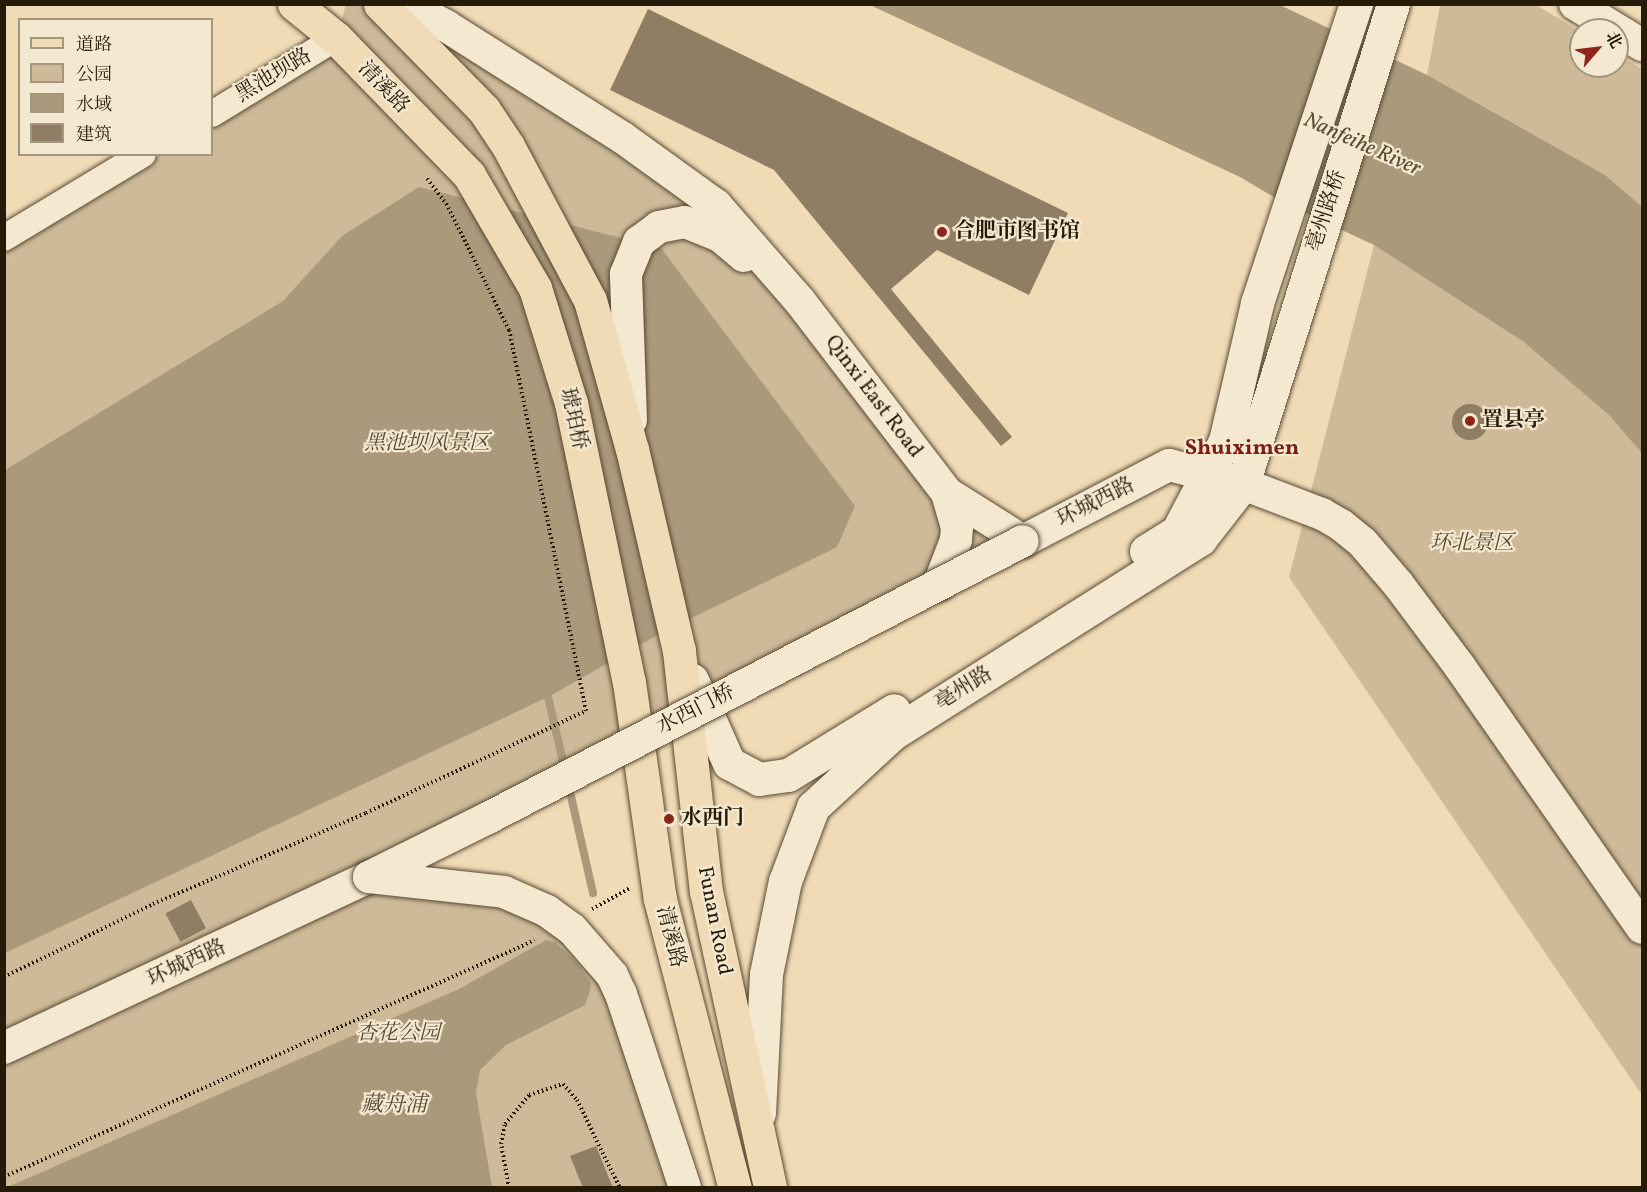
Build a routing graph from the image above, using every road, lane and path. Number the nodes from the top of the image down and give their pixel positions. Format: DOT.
graph roads {
  1 [pos="294,4"];
  2 [pos="380,4"];
  3 [pos="405,4"];
  4 [pos="1356,4"];
  5 [pos="1393,4"];
  6 [pos="1575,4"];
  7 [pos="336,38"];
  8 [pos="1642,45"];
  9 [pos="213,113"];
  10 [pos="140,156"];
  11 [pos="420,170"];
  12 [pos="469,175"];
  13 [pos="4,238"];
  14 [pos="799,300"];
  15 [pos="1294,314"];
  16 [pos="632,449"];
  17 [pos="1207,474"];
  18 [pos="1243,484"];
  19 [pos="946,493"];
  20 [pos="1023,542"];
  21 [pos="939,584"];
  22 [pos="679,651"];
  23 [pos="629,682"];
  24 [pos="656,874"];
  25 [pos="369,877"];
  26 [pos="585,913"];
  27 [pos="1642,928"];
  28 [pos="544,935"];
  29 [pos="4,977"];
  30 [pos="4,1048"];
  31 [pos="758,1134"];
  32 [pos="4,1177"];
  33 [pos="509,1188"];
  34 [pos="620,1188"];
  35 [pos="686,1188"];
  36 [pos="735,1188"];
  37 [pos="770,1188"];
  1 -- 7 [label="main road, 清溪路"];
  2 -- 16 [label="main road"];
  3 -- 14 [label="street"];
  4 -- 17 [label="main road, 亳州路桥"];
  5 -- 15 [label="main road, 亳州路桥"];
  6 -- 8 [label="street"];
  7 -- 9 [label="street, 黑池坝路"];
  7 -- 12 [label="main road, 清溪路"];
  10 -- 13 [label="street"];
  11 -- 29 [label="path"];
  12 -- 23 [label="main road, 琥珀桥"];
  14 -- 16 [label="street"];
  14 -- 19 [label="street, Qinxi East Road"];
  15 -- 18 [label="main road, 亳州路"];
  16 -- 22 [label="main road"];
  17 -- 18 [label="street"];
  17 -- 20 [label="street, 环城西路"];
  17 -- 22 [label="main road, 亳州路桥"];
  18 -- 27 [label="street"];
  18 -- 31 [label="main road, 亳州路"];
  19 -- 20 [label="street"];
  19 -- 21 [label="street"];
  20 -- 21 [label="street, 水西门桥, bridge"];
  21 -- 25 [label="street, 水西门桥, bridge"];
  22 -- 31 [label="main road, Funan Road"];
  23 -- 24 [label="main road, 清溪路"];
  24 -- 26 [label="path"];
  24 -- 36 [label="main road, 清溪路"];
  25 -- 30 [label="street, 环城西路"];
  25 -- 35 [label="street, bridge"];
  28 -- 32 [label="path"];
  31 -- 37 [label="main road, Funan Road"];
  33 -- 34 [label="path"];
}
